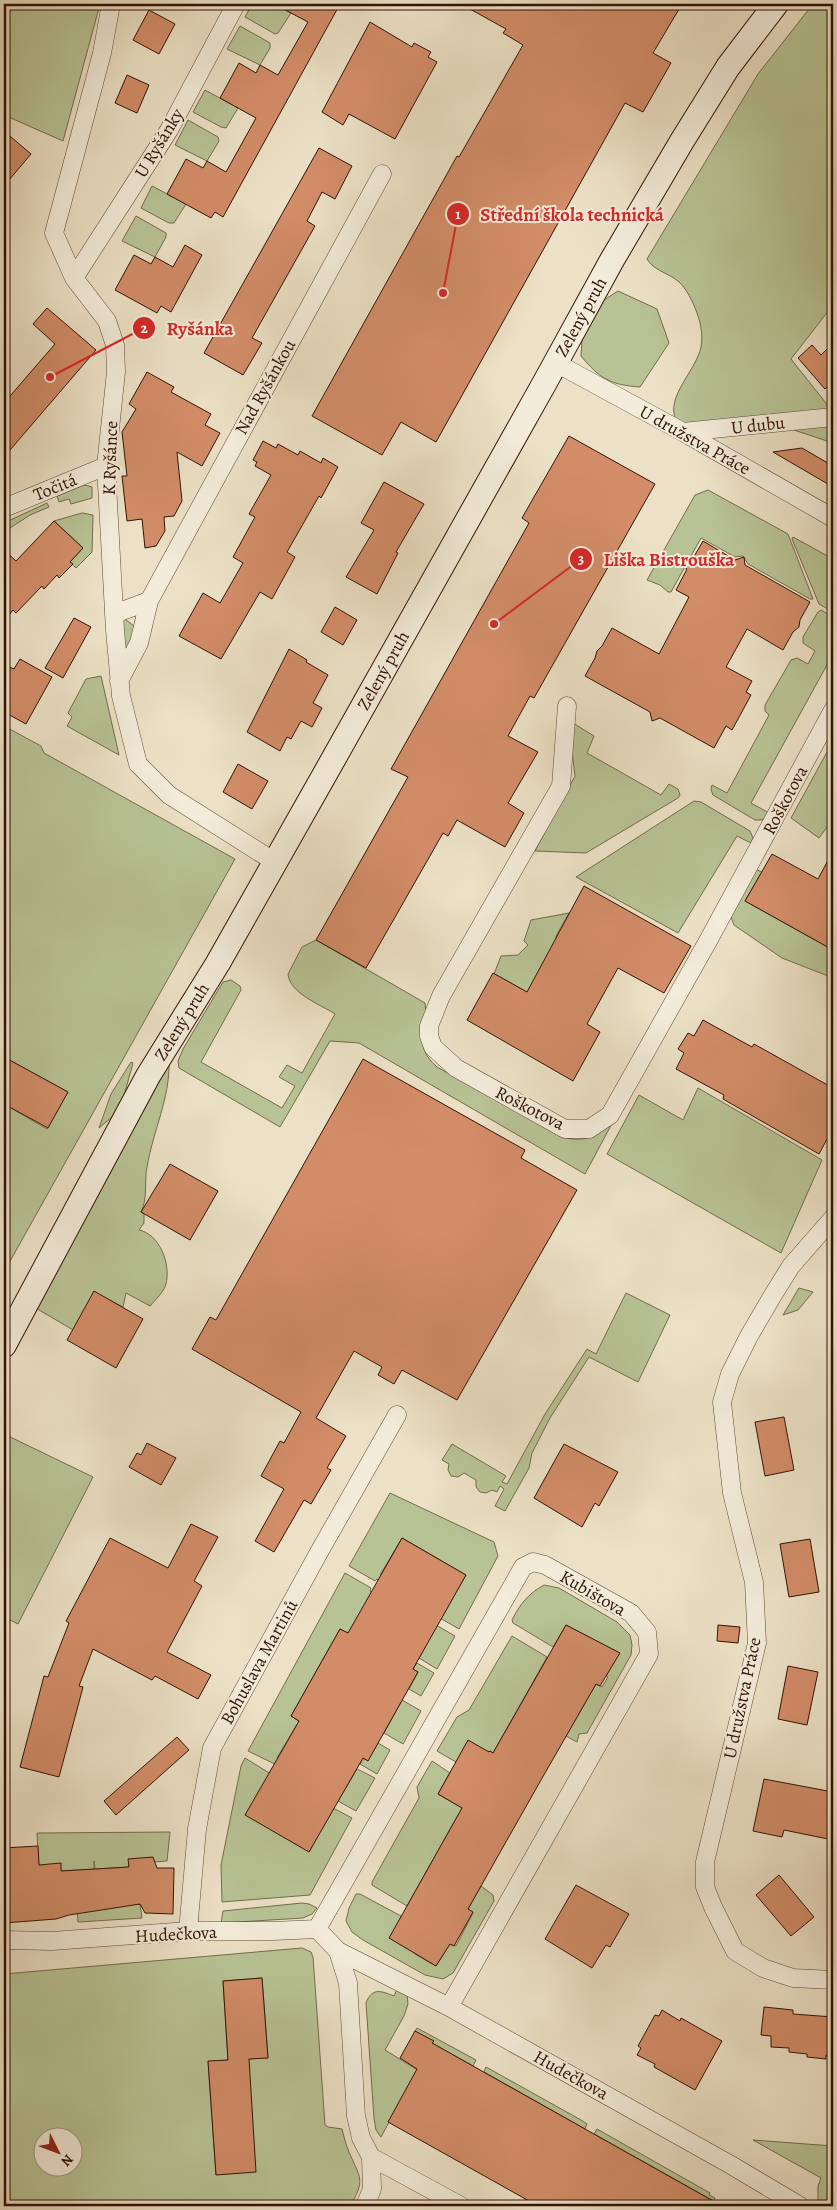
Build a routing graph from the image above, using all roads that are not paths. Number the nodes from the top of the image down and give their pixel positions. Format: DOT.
graph roads {
  1 [pos="111,4"];
  2 [pos="236,4"];
  3 [pos="776,4"];
  4 [pos="382,174"];
  5 [pos="74,278"];
  6 [pos="556,363"];
  7 [pos="833,417"];
  8 [pos="683,432"];
  9 [pos="106,466"];
  10 [pos="4,508"];
  11 [pos="833,518"];
  12 [pos="149,601"];
  13 [pos="114,614"];
  14 [pos="119,682"];
  15 [pos="567,706"];
  16 [pos="833,710"];
  17 [pos="275,862"];
  18 [pos="833,1218"];
  19 [pos="4,1345"];
  20 [pos="397,1415"];
  21 [pos="317,1929"];
  22 [pos="188,1931"];
  23 [pos="4,1940"];
  24 [pos="338,1952"];
  25 [pos="833,1980"];
  26 [pos="449,2007"];
  27 [pos="370,2157"];
  28 [pos="366,2206"];
  29 [pos="461,2206"];
  30 [pos="800,2206"];
  1 -- 5 [label="street, K Ryšánce"];
  2 -- 5 [label="street, U Ryšánky"];
  3 -- 6 [label="street, Zelený pruh"];
  4 -- 12 [label="street, Nad Ryšánkou"];
  5 -- 9 [label="street, K Ryšánce"];
  6 -- 8 [label="street, U družstva Práce"];
  6 -- 17 [label="street, Zelený pruh"];
  7 -- 8 [label="street, U dubu"];
  8 -- 11 [label="street, U družstva Práce"];
  9 -- 10 [label="street, Točitá"];
  9 -- 13 [label="street, K Ryšánce"];
  12 -- 13 [label="street"];
  12 -- 14 [label="street, Nad Ryšánkou"];
  13 -- 14 [label="street, K Ryšánce"];
  14 -- 17 [label="street, K Ryšánce"];
  15 -- 16 [label="street, Roškotova"];
  17 -- 19 [label="street, Zelený pruh"];
  18 -- 25 [label="street, U družstva Práce"];
  20 -- 22 [label="street, Bohuslava Martinů"];
  21 -- 22 [label="street, Hudečkova"];
  21 -- 24 [label="street, Hudečkova"];
  21 -- 26 [label="street, Kubištova"];
  22 -- 23 [label="street, Hudečkova"];
  24 -- 26 [label="street, Hudečkova"];
  24 -- 27 [label="street, Hudečkova"];
  26 -- 30 [label="street, Hudečkova"];
  27 -- 28 [label="street, Hudečkova"];
  27 -- 29 [label="street"];
}
